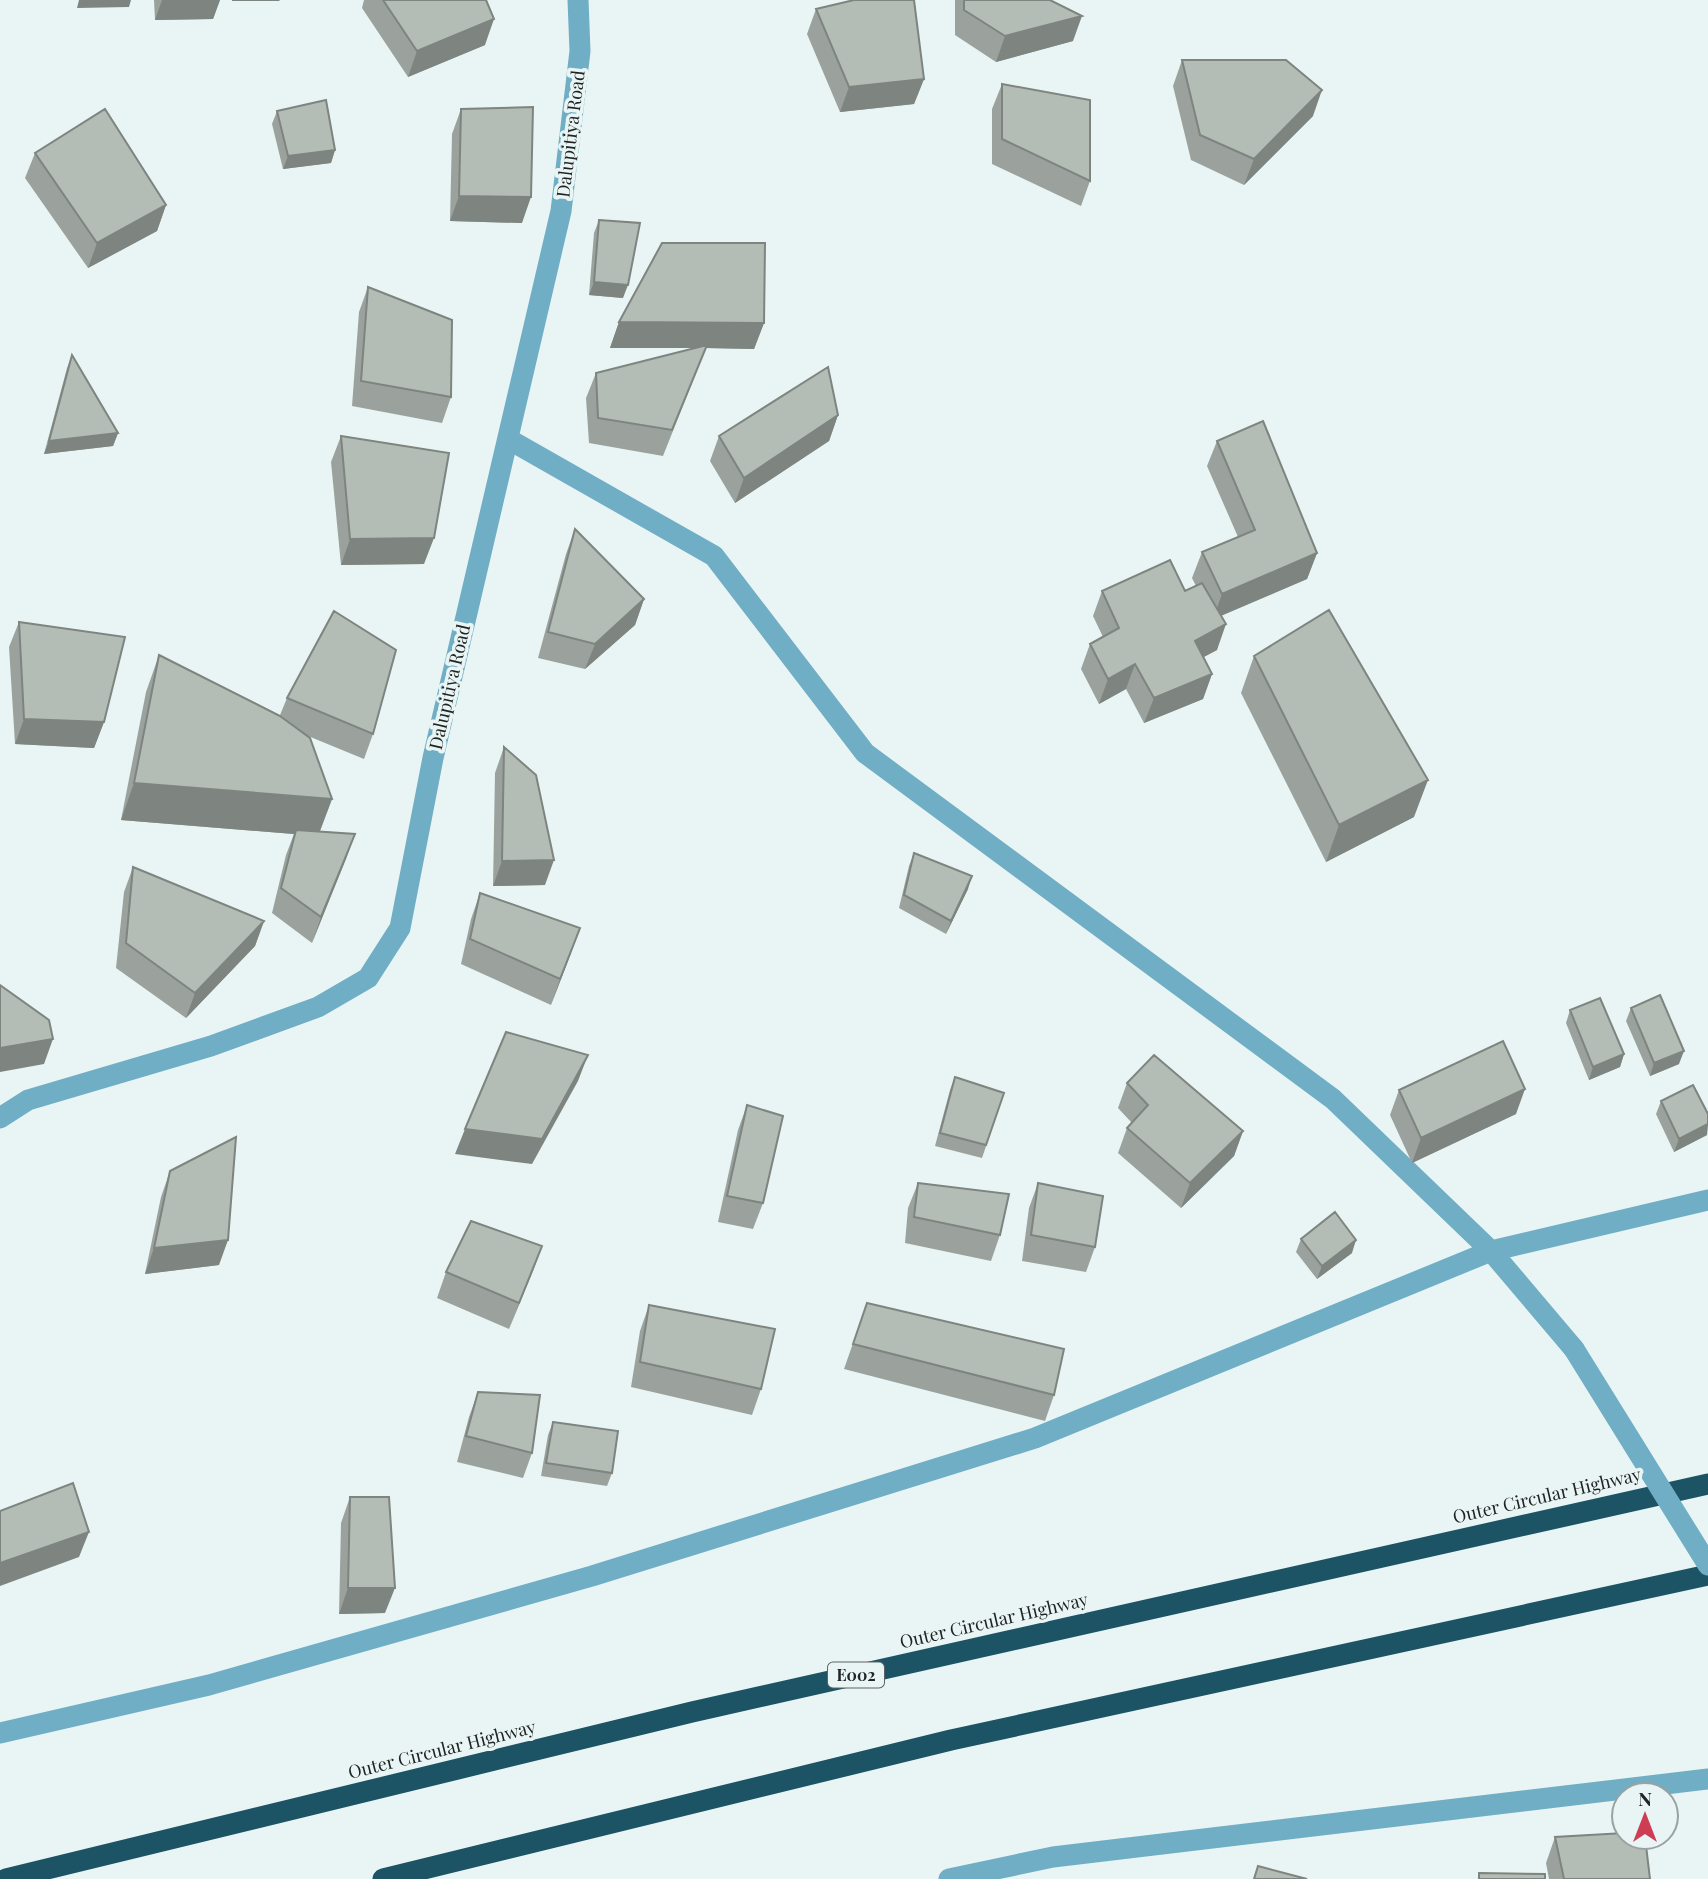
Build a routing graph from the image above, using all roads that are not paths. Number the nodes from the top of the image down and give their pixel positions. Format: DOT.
graph roads {
  1 [pos="578,0"];
  2 [pos="508,439"];
  3 [pos="0,1118"];
  4 [pos="1708,1200"];
  5 [pos="1491,1251"];
  6 [pos="1708,1484"];
  7 [pos="1708,1565"];
  8 [pos="1708,1575"];
  9 [pos="0,1733"];
  10 [pos="1708,1779"];
  11 [pos="6,1879"];
  12 [pos="383,1879"];
  13 [pos="949,1879"];
  1 -- 2 [label="street, Dalupitiya Road"];
  2 -- 3 [label="street, Dalupitiya Road"];
  2 -- 5 [label="street"];
  4 -- 5 [label="street"];
  5 -- 7 [label="street, bridge"];
  5 -- 9 [label="street"];
  6 -- 11 [label="highway, Outer Circular Highway / E002"];
  8 -- 12 [label="highway"];
  10 -- 13 [label="street"];
}
